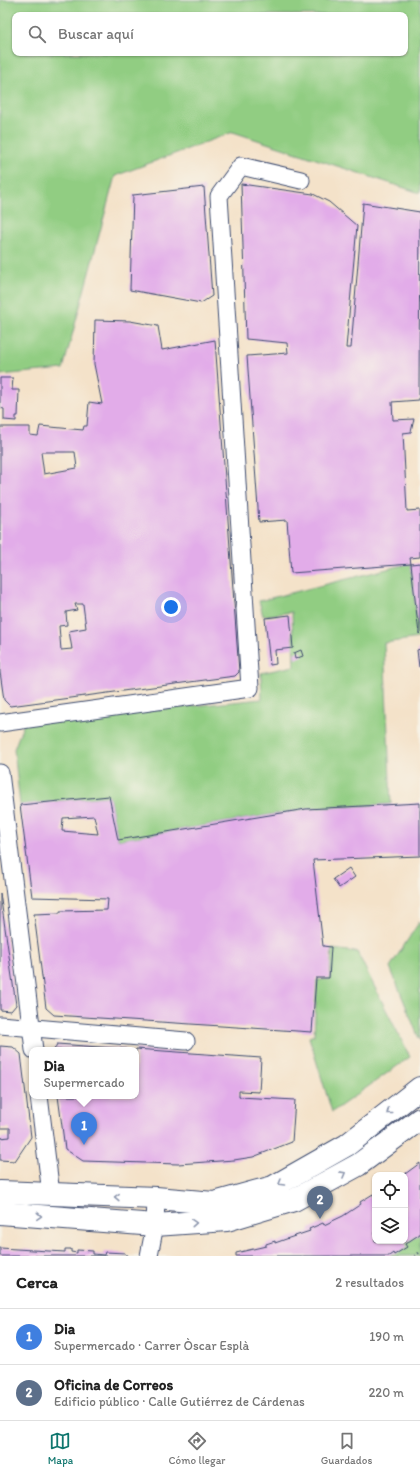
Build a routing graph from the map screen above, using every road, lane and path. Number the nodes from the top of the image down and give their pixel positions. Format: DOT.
graph roads {
  1 [pos="301,180"];
  2 [pos="0,724"];
  3 [pos="0,774"];
  4 [pos="6,870"];
  5 [pos="0,1025"];
  6 [pos="31,1028"];
  7 [pos="186,1041"];
  8 [pos="34,1047"];
  9 [pos="420,1088"];
  10 [pos="40,1099"];
  11 [pos="420,1119"];
  12 [pos="0,1192"];
  13 [pos="51,1194"];
  14 [pos="156,1198"];
  15 [pos="0,1213"];
  16 [pos="156,1225"];
  17 [pos="420,1252"];
  18 [pos="149,1256"];
  19 [pos="415,1256"];
  1 -- 2 [label="street"];
  3 -- 4 [label="street"];
  4 -- 6 [label="street"];
  5 -- 6 [label="street"];
  6 -- 7 [label="street"];
  6 -- 8 [label="street"];
  9 -- 14 [label="highway, one-way"];
  10 -- 13 [label="street"];
  16 -- 11 [label="highway, one-way"];
  12 -- 13 [label="highway"];
  14 -- 13 [label="highway, one-way"];
  14 -- 16 [label="street"];
  15 -- 16 [label="highway, one-way"];
  16 -- 18 [label="street"];
  17 -- 19 [label="path"];
}
